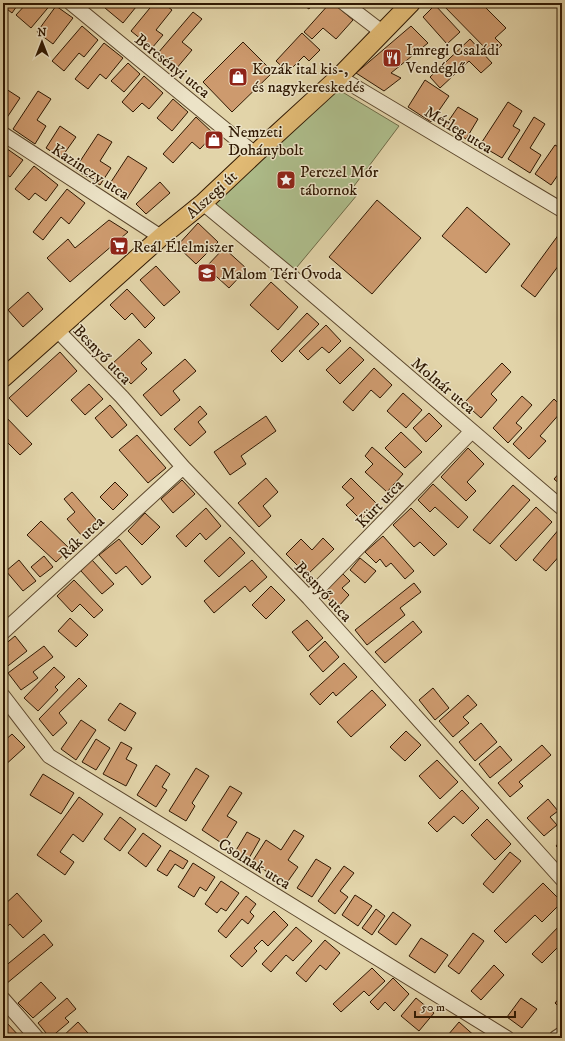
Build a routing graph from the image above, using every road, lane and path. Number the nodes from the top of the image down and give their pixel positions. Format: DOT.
graph roads {
  1 [pos="71,3"];
  2 [pos="344,3"];
  3 [pos="411,3"];
  4 [pos="382,32"];
  5 [pos="339,77"];
  6 [pos="3,134"];
  7 [pos="255,154"];
  8 [pos="203,203"];
  9 [pos="562,210"];
  10 [pos="161,237"];
  11 [pos="58,330"];
  12 [pos="3,378"];
  13 [pos="472,431"];
  14 [pos="183,467"];
  15 [pos="562,508"];
  16 [pos="309,598"];
  17 [pos="3,632"];
  18 [pos="3,696"];
  19 [pos="562,879"];
  20 [pos="3,999"];
  21 [pos="562,1034"];
  22 [pos="37,1038"];
  23 [pos="507,1038"];
  24 [pos="556,1038"];
  1 -- 7 [label="street, Bercsényi utca"];
  2 -- 4 [label="street"];
  3 -- 4 [label="main road, Alszegi út"];
  4 -- 5 [label="main road, Alszegi út"];
  5 -- 7 [label="main road, Alszegi út"];
  5 -- 9 [label="street, Mérleg utca"];
  6 -- 10 [label="street, Kazinczy utca"];
  7 -- 8 [label="main road, Alszegi út"];
  8 -- 10 [label="main road, Alszegi út"];
  8 -- 13 [label="street, Molnár utca"];
  10 -- 11 [label="main road, Alszegi út"];
  11 -- 12 [label="main road, Alszegi út"];
  11 -- 14 [label="street, Besnyő utca"];
  13 -- 15 [label="street, Molnár utca"];
  13 -- 16 [label="street, Kürt utca"];
  14 -- 16 [label="street, Besnyő utca"];
  14 -- 17 [label="street, Rák utca"];
  16 -- 19 [label="street, Besnyő utca"];
  18 -- 23 [label="street, Csolnak utca"];
  20 -- 22 [label="street"];
  21 -- 24 [label="street"];
}
